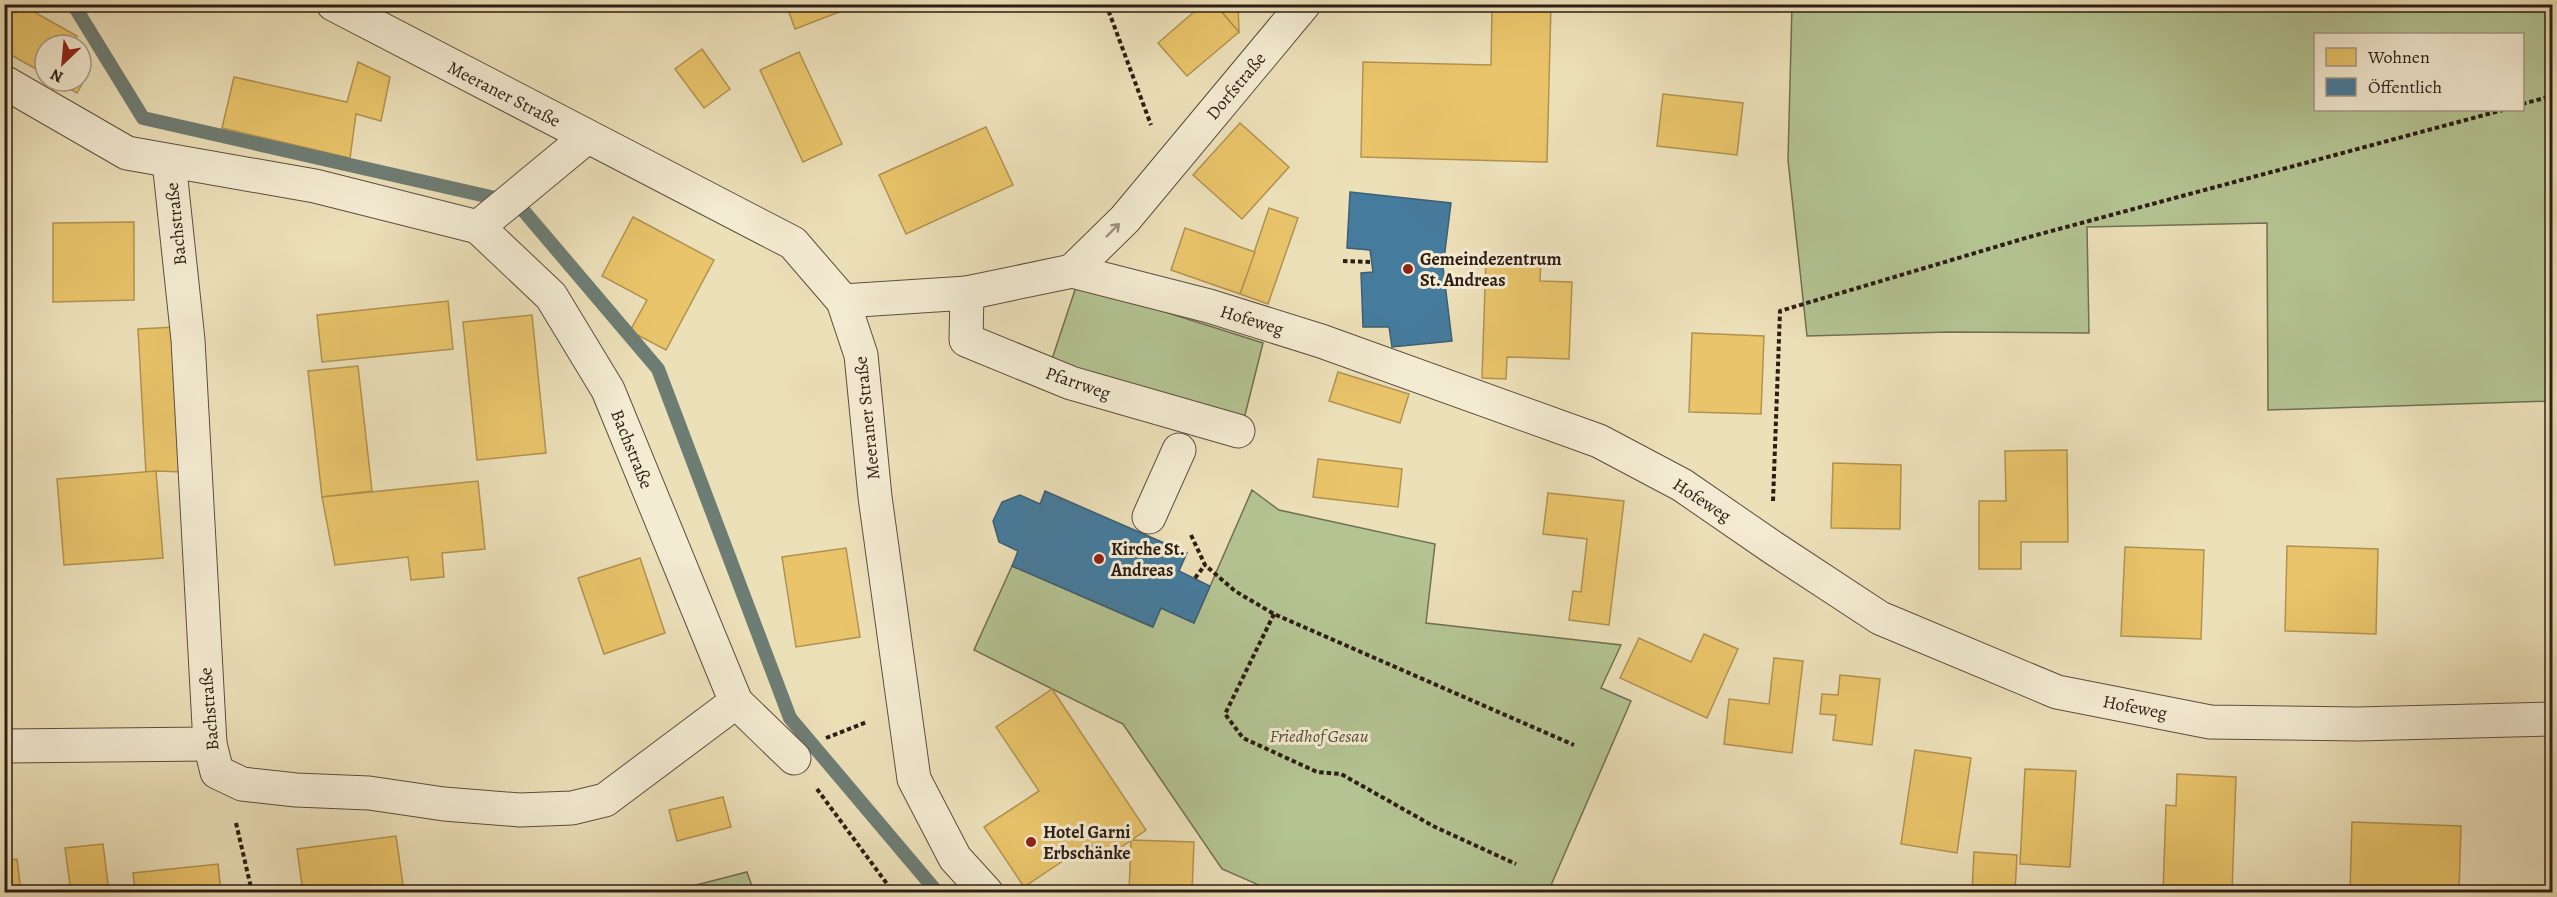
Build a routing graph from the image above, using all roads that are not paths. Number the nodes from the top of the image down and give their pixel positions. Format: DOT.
graph roads {
  1 [pos="333,4"];
  2 [pos="1305,4"];
  3 [pos="4,82"];
  4 [pos="586,136"];
  5 [pos="169,161"];
  6 [pos="487,220"];
  7 [pos="1072,271"];
  8 [pos="967,293"];
  9 [pos="843,301"];
  10 [pos="1238,431"];
  11 [pos="1179,450"];
  12 [pos="1149,518"];
  13 [pos="736,702"];
  14 [pos="2553,719"];
  15 [pos="210,744"];
  16 [pos="4,746"];
  17 [pos="794,758"];
  18 [pos="986,892"];
  1 -- 4 [label="street, Meeraner Straße"];
  7 -- 2 [label="street, Dorfstraße, one-way"];
  3 -- 5 [label="street, Bachstraße"];
  4 -- 6 [label="street"];
  4 -- 9 [label="street, Meeraner Straße"];
  5 -- 6 [label="street, Bachstraße"];
  5 -- 15 [label="street, Bachstraße"];
  6 -- 13 [label="street, Bachstraße"];
  7 -- 8 [label="street, Hofeweg"];
  7 -- 14 [label="street, Hofeweg"];
  8 -- 9 [label="street, Hofeweg"];
  8 -- 10 [label="street, Pfarrweg"];
  9 -- 18 [label="street, Meeraner Straße"];
  11 -- 12 [label="street"];
  13 -- 15 [label="street, Bachstraße"];
  13 -- 17 [label="street, Bachstraße"];
  15 -- 16 [label="street"];
}
